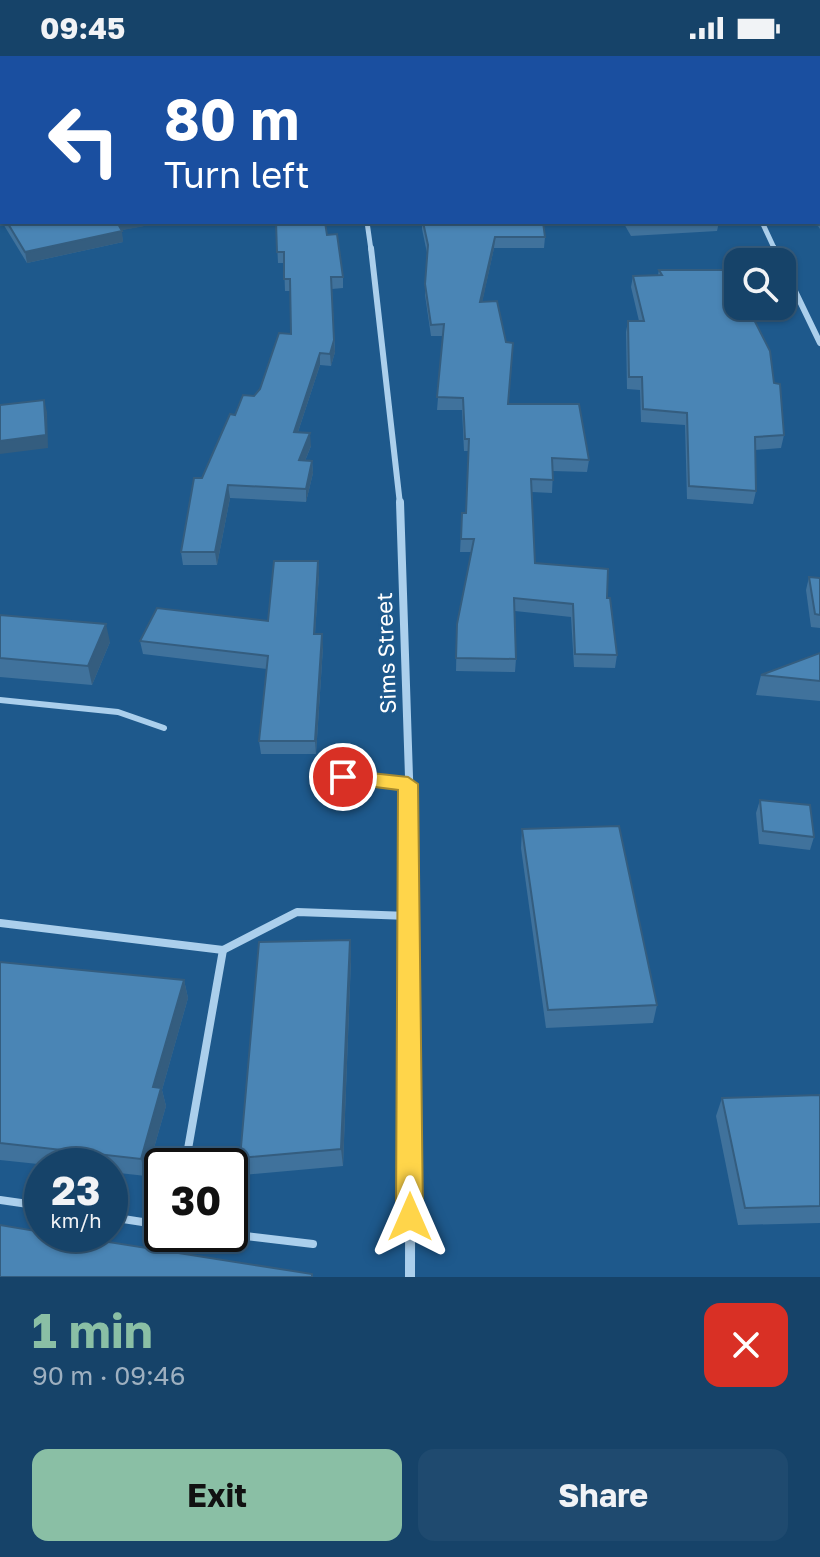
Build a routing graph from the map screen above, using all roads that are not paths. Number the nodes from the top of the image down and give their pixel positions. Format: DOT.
graph roads {
  1 [pos="367,224"];
  2 [pos="763,224"];
  3 [pos="775,248"];
  4 [pos="796,292"];
  5 [pos="820,343"];
  6 [pos="0,700"];
  7 [pos="164,728"];
  8 [pos="343,777"];
  9 [pos="408,784"];
  10 [pos="409,916"];
  11 [pos="0,923"];
  12 [pos="223,950"];
  13 [pos="188,1148"];
  14 [pos="0,1200"];
  15 [pos="24,1203"];
  16 [pos="248,1236"];
  17 [pos="313,1244"];
  18 [pos="410,1277"];
  1 -- 9 [label="street, Sims Street"];
  2 -- 3 [label="street"];
  4 -- 5 [label="street"];
  6 -- 7 [label="lane"];
  8 -- 9 [label="lane"];
  9 -- 10 [label="street, Sims Street"];
  10 -- 12 [label="lane"];
  10 -- 18 [label="street, Sims Street"];
  11 -- 12 [label="lane"];
  12 -- 13 [label="lane"];
  14 -- 15 [label="lane"];
  16 -- 17 [label="lane"];
}
